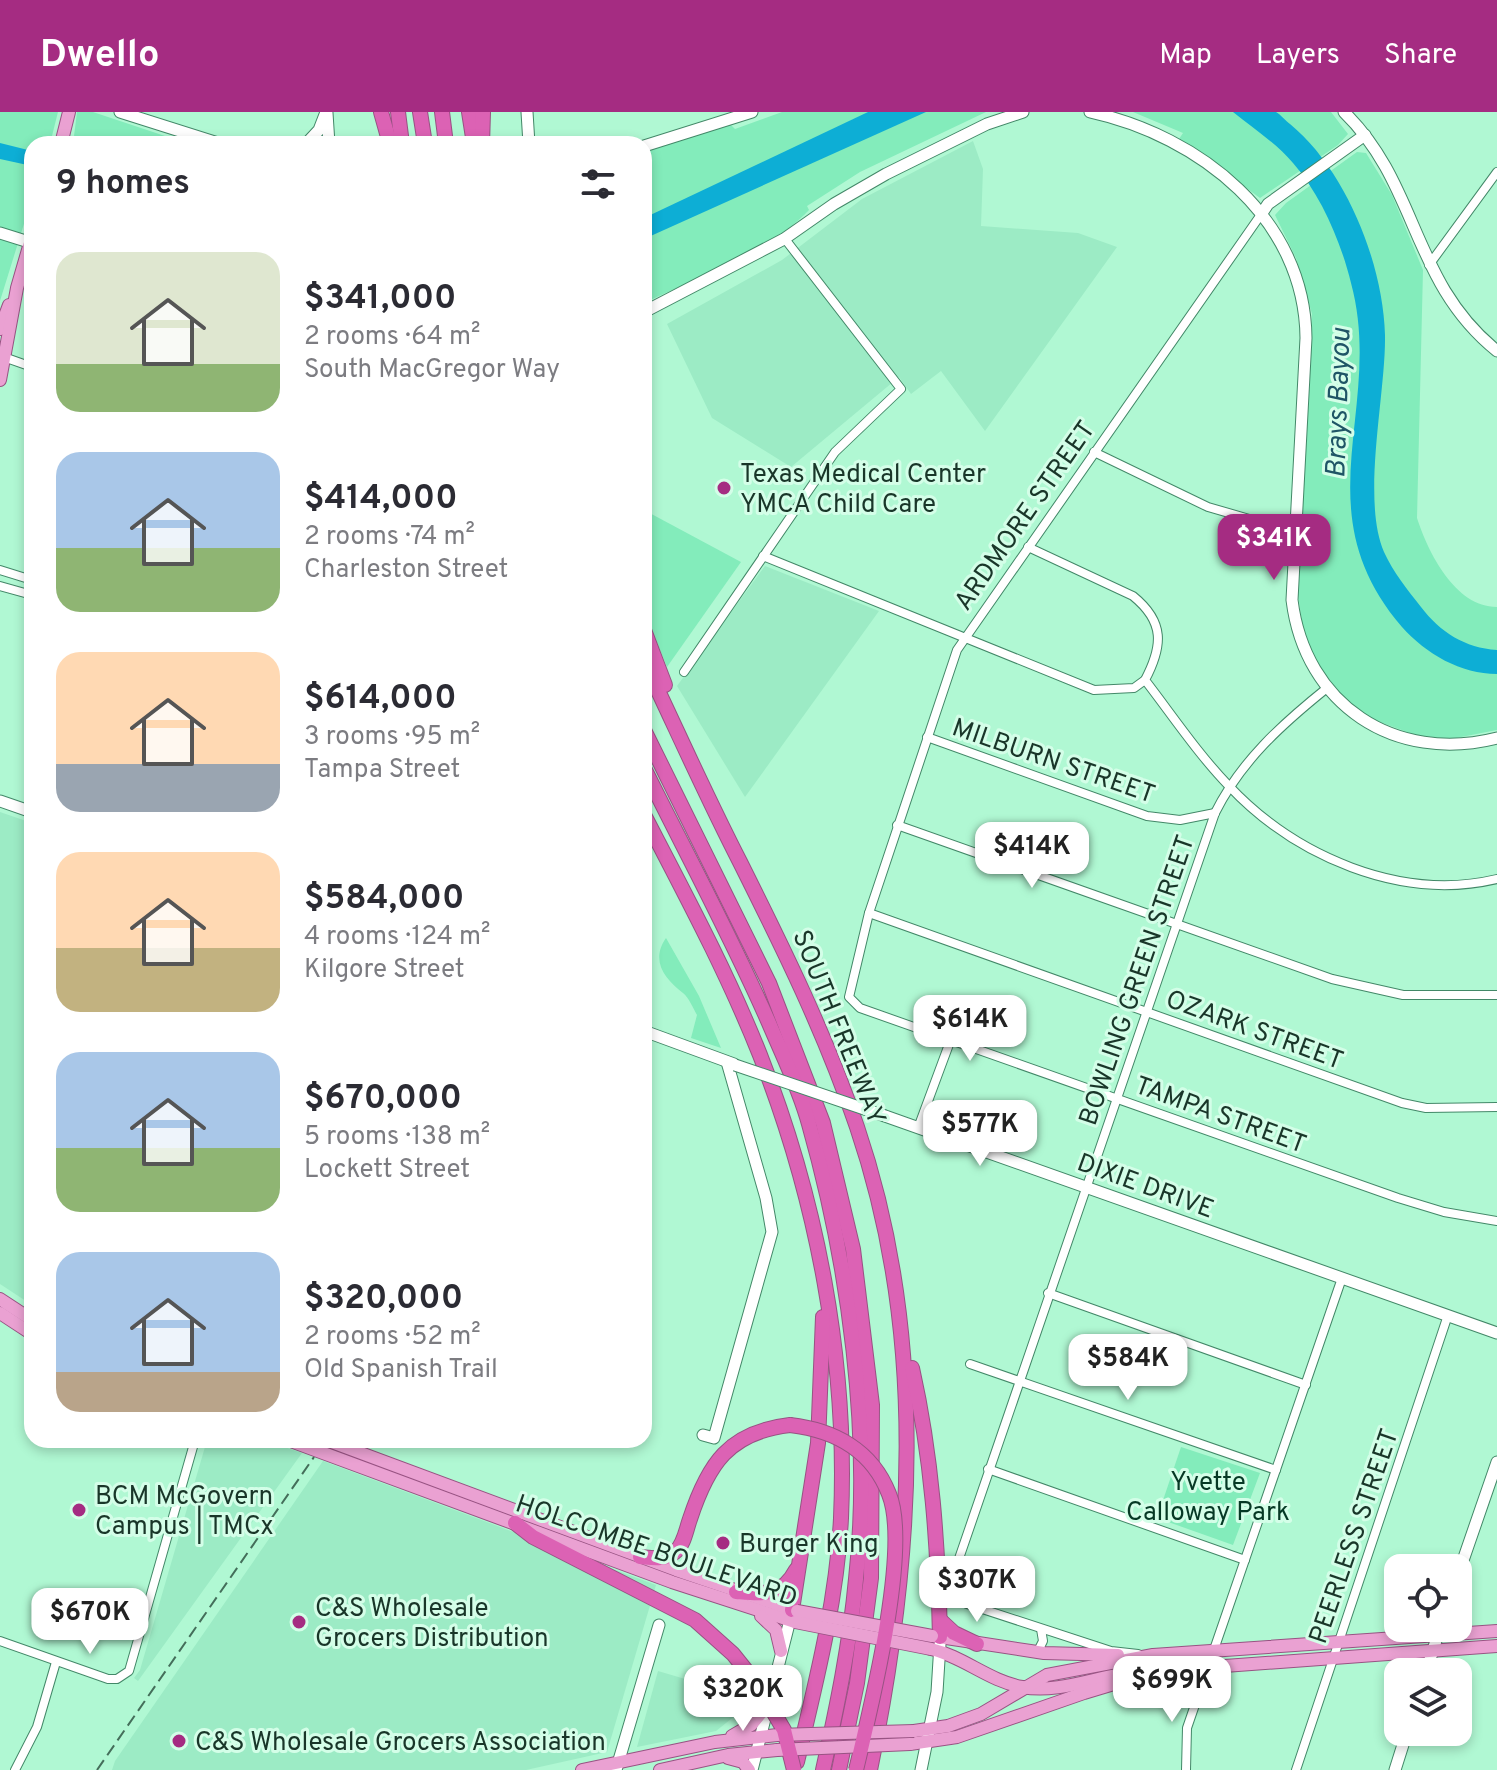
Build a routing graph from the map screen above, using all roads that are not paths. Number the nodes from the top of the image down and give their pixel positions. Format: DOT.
graph roads {
  1 [pos="69,112"];
  2 [pos="120,112"];
  3 [pos="327,112"];
  4 [pos="381,112"];
  5 [pos="398,112"];
  6 [pos="420,112"];
  7 [pos="442,112"];
  8 [pos="469,112"];
  9 [pos="483,112"];
  10 [pos="527,112"];
  11 [pos="752,112"];
  12 [pos="1023,112"];
  13 [pos="1090,112"];
  14 [pos="1344,112"];
  15 [pos="1365,135"];
  16 [pos="63,136"];
  17 [pos="196,136"];
  18 [pos="313,136"];
  19 [pos="328,136"];
  20 [pos="388,136"];
  21 [pos="401,136"];
  22 [pos="424,136"];
  23 [pos="445,136"];
  24 [pos="473,136"];
  25 [pos="482,136"];
  26 [pos="528,136"];
  27 [pos="652,143"];
  28 [pos="1497,172"];
  29 [pos="1493,185"];
  30 [pos="1262,213"];
  31 [pos="0,233"];
  32 [pos="24,238"];
  33 [pos="785,239"];
  34 [pos="24,264"];
  35 [pos="1429,266"];
  36 [pos="17,288"];
  37 [pos="652,308"];
  38 [pos="0,329"];
  39 [pos="1497,351"];
  40 [pos="3,357"];
  41 [pos="24,364"];
  42 [pos="0,380"];
  43 [pos="1094,452"];
  44 [pos="1294,532"];
  45 [pos="1028,547"];
  46 [pos="763,556"];
  47 [pos="0,570"];
  48 [pos="24,578"];
  49 [pos="0,586"];
  50 [pos="24,593"];
  51 [pos="966,638"];
  52 [pos="652,651"];
  53 [pos="684,672"];
  54 [pos="652,678"];
  55 [pos="1145,680"];
  56 [pos="1327,688"];
  57 [pos="927,737"];
  58 [pos="1497,738"];
  59 [pos="652,746"];
  60 [pos="652,784"];
  61 [pos="1229,786"];
  62 [pos="706,789"];
  63 [pos="0,801"];
  64 [pos="24,809"];
  65 [pos="1215,813"];
  66 [pos="897,825"];
  67 [pos="652,831"];
  68 [pos="1497,879"];
  69 [pos="869,913"];
  70 [pos="1178,925"];
  71 [pos="1497,995"];
  72 [pos="849,997"];
  73 [pos="1148,1011"];
  74 [pos="652,1034"];
  75 [pos="951,1039"];
  76 [pos="731,1063"];
  77 [pos="1117,1098"];
  78 [pos="1497,1107"];
  79 [pos="918,1128"];
  80 [pos="1086,1187"];
  81 [pos="1497,1221"];
  82 [pos="1342,1278"];
  83 [pos="824,1281"];
  84 [pos="1048,1293"];
  85 [pos="0,1299"];
  86 [pos="897,1302"];
  87 [pos="0,1313"];
  88 [pos="24,1315"];
  89 [pos="1448,1315"];
  90 [pos="24,1329"];
  91 [pos="1497,1333"];
  92 [pos="970,1364"];
  93 [pos="1018,1381"];
  94 [pos="1306,1385"];
  95 [pos="703,1435"];
  96 [pos="193,1448"];
  97 [pos="310,1448"];
  98 [pos="347,1448"];
  99 [pos="1497,1462"];
  100 [pos="988,1469"];
  101 [pos="1276,1470"];
  102 [pos="515,1523"];
  103 [pos="1465,1554"];
  104 [pos="640,1557"];
  105 [pos="1245,1560"];
  106 [pos="800,1563"];
  107 [pos="736,1592"];
  108 [pos="749,1607"];
  109 [pos="793,1616"];
  110 [pos="940,1620"];
  111 [pos="659,1625"];
  112 [pos="1041,1629"];
  113 [pos="1472,1631"];
  114 [pos="1497,1631"];
  115 [pos="1384,1636"];
  116 [pos="0,1641"];
  117 [pos="1339,1641"];
  118 [pos="1435,1642"];
  119 [pos="936,1643"];
  120 [pos="977,1644"];
  121 [pos="1497,1646"];
  122 [pos="1214,1650"];
  123 [pos="781,1651"];
  124 [pos="1432,1651"];
  125 [pos="1037,1653"];
  126 [pos="1153,1655"];
  127 [pos="1334,1658"];
  128 [pos="1430,1658"];
  129 [pos="56,1662"];
  130 [pos="1209,1666"];
  131 [pos="1157,1671"];
  132 [pos="1024,1688"];
  133 [pos="768,1705"];
  134 [pos="930,1729"];
  135 [pos="760,1736"];
  136 [pos="912,1737"];
  137 [pos="715,1742"];
  138 [pos="927,1743"];
  139 [pos="1403,1746"];
  140 [pos="756,1751"];
  141 [pos="717,1757"];
  142 [pos="618,1766"];
  143 [pos="15,1770"];
  144 [pos="582,1770"];
  145 [pos="660,1770"];
  146 [pos="750,1770"];
  147 [pos="794,1770"];
  148 [pos="823,1770"];
  149 [pos="839,1770"];
  150 [pos="856,1770"];
  151 [pos="870,1770"];
  152 [pos="921,1770"];
  153 [pos="1186,1770"];
  154 [pos="1296,1770"];
  155 [pos="1395,1770"];
  1 -- 16 [label="main road"];
  2 -- 17 [label="main road"];
  3 -- 18 [label="main road"];
  3 -- 19 [label="main road"];
  4 -- 20 [label="highway"];
  5 -- 21 [label="highway"];
  6 -- 22 [label="highway"];
  7 -- 23 [label="highway"];
  8 -- 24 [label="highway"];
  9 -- 25 [label="highway"];
  10 -- 26 [label="main road"];
  11 -- 27 [label="main road"];
  12 -- 33 [label="main road"];
  13 -- 30 [label="main road"];
  14 -- 15 [label="main road"];
  15 -- 30 [label="main road, ARDMORE STREET"];
  15 -- 35 [label="main road"];
  28 -- 29 [label="street"];
  29 -- 35 [label="street"];
  30 -- 43 [label="street, ARDMORE STREET"];
  30 -- 44 [label="main road"];
  31 -- 32 [label="main road"];
  33 -- 37 [label="main road"];
  33 -- 46 [label="street"];
  34 -- 36 [label="main road"];
  35 -- 39 [label="main road"];
  36 -- 38 [label="main road"];
  36 -- 40 [label="main road"];
  40 -- 41 [label="street"];
  40 -- 42 [label="main road"];
  43 -- 44 [label="street"];
  43 -- 45 [label="street, ARDMORE STREET"];
  44 -- 56 [label="main road"];
  45 -- 51 [label="street, ARDMORE STREET"];
  45 -- 55 [label="street"];
  46 -- 51 [label="street"];
  46 -- 53 [label="street"];
  47 -- 48 [label="street"];
  49 -- 50 [label="street"];
  51 -- 55 [label="street"];
  51 -- 57 [label="street, ARDMORE STREET"];
  52 -- 62 [label="highway"];
  54 -- 62 [label="highway, SOUTH FREEWAY"];
  55 -- 61 [label="street"];
  56 -- 58 [label="main road"];
  56 -- 61 [label="street, BOWLING GREEN STREET"];
  57 -- 65 [label="street, MILBURN STREET"];
  57 -- 66 [label="street, ARDMORE STREET"];
  59 -- 149 [label="highway"];
  60 -- 148 [label="highway"];
  61 -- 65 [label="street, BOWLING GREEN STREET"];
  61 -- 68 [label="street"];
  62 -- 86 [label="highway, SOUTH FREEWAY"];
  63 -- 64 [label="main road"];
  65 -- 70 [label="street, BOWLING GREEN STREET"];
  66 -- 69 [label="street, ARDMORE STREET"];
  66 -- 70 [label="street"];
  67 -- 83 [label="highway"];
  69 -- 72 [label="street, ARDMORE STREET"];
  69 -- 73 [label="street, OZARK STREET"];
  70 -- 71 [label="street"];
  70 -- 73 [label="street, BOWLING GREEN STREET"];
  72 -- 75 [label="street, TAMPA STREET"];
  73 -- 77 [label="street, BOWLING GREEN STREET"];
  73 -- 78 [label="street, OZARK STREET"];
  74 -- 76 [label="main road, DIXIE DRIVE"];
  75 -- 77 [label="street, TAMPA STREET"];
  75 -- 79 [label="street"];
  76 -- 79 [label="main road, DIXIE DRIVE, bridge"];
  76 -- 95 [label="main road"];
  77 -- 80 [label="street, BOWLING GREEN STREET"];
  77 -- 81 [label="street, TAMPA STREET"];
  79 -- 80 [label="main road, DIXIE DRIVE"];
  80 -- 82 [label="main road, DIXIE DRIVE"];
  80 -- 84 [label="street, BOWLING GREEN STREET"];
  82 -- 89 [label="main road, DIXIE DRIVE"];
  82 -- 94 [label="street"];
  83 -- 106 [label="highway"];
  83 -- 147 [label="highway"];
  84 -- 93 [label="street, BOWLING GREEN STREET"];
  84 -- 94 [label="street"];
  85 -- 88 [label="main road"];
  86 -- 110 [label="highway"];
  86 -- 151 [label="highway, SOUTH FREEWAY"];
  87 -- 90 [label="main road"];
  89 -- 91 [label="main road, DIXIE DRIVE"];
  89 -- 117 [label="street, PEERLESS STREET"];
  92 -- 93 [label="street"];
  93 -- 100 [label="street, BOWLING GREEN STREET"];
  93 -- 101 [label="street"];
  94 -- 101 [label="street"];
  96 -- 129 [label="street"];
  97 -- 102 [label="main road, HOLCOMBE BOULEVARD"];
  98 -- 104 [label="main road, HOLCOMBE BOULEVARD"];
  99 -- 103 [label="main road"];
  100 -- 105 [label="street"];
  100 -- 112 [label="street, BOWLING GREEN STREET"];
  101 -- 105 [label="street"];
  102 -- 108 [label="main road, HOLCOMBE BOULEVARD"];
  102 -- 147 [label="highway, bridge"];
  104 -- 107 [label="main road, HOLCOMBE BOULEVARD"];
  104 -- 150 [label="highway, bridge"];
  105 -- 122 [label="street"];
  106 -- 107 [label="highway"];
  106 -- 109 [label="highway"];
  107 -- 109 [label="main road, HOLCOMBE BOULEVARD"];
  108 -- 109 [label="main road, HOLCOMBE BOULEVARD"];
  108 -- 123 [label="main road"];
  109 -- 119 [label="main road, HOLCOMBE BOULEVARD, bridge"];
  109 -- 123 [label="main road"];
  110 -- 119 [label="highway"];
  110 -- 120 [label="highway"];
  111 -- 142 [label="main road"];
  112 -- 125 [label="street"];
  112 -- 126 [label="street"];
  113 -- 114 [label="main road"];
  115 -- 117 [label="main road"];
  116 -- 129 [label="street"];
  117 -- 122 [label="main road"];
  117 -- 127 [label="street, PEERLESS STREET"];
  118 -- 124 [label="main road"];
  119 -- 120 [label="main road, HOLCOMBE BOULEVARD"];
  119 -- 132 [label="main road, HOLCOMBE BOULEVARD"];
  119 -- 134 [label="main road"];
  120 -- 125 [label="main road, HOLCOMBE BOULEVARD"];
  121 -- 124 [label="main road"];
  122 -- 126 [label="main road"];
  122 -- 130 [label="street"];
  123 -- 133 [label="main road"];
  124 -- 127 [label="main road"];
  124 -- 128 [label="main road"];
  125 -- 126 [label="main road, HOLCOMBE BOULEVARD"];
  126 -- 132 [label="main road"];
  127 -- 130 [label="main road"];
  127 -- 154 [label="street, PEERLESS STREET"];
  129 -- 143 [label="street"];
  130 -- 131 [label="main road"];
  130 -- 153 [label="street"];
  131 -- 132 [label="main road, HOLCOMBE BOULEVARD"];
  131 -- 138 [label="main road"];
  132 -- 134 [label="main road"];
  133 -- 135 [label="main road"];
  133 -- 137 [label="main road"];
  134 -- 136 [label="main road"];
  134 -- 138 [label="main road"];
  135 -- 136 [label="main road, bridge"];
  135 -- 137 [label="main road"];
  135 -- 140 [label="main road"];
  136 -- 138 [label="main road"];
  136 -- 140 [label="main road, bridge"];
  137 -- 142 [label="main road"];
  138 -- 152 [label="main road"];
  139 -- 155 [label="main road"];
  140 -- 141 [label="main road"];
  140 -- 146 [label="main road"];
  141 -- 145 [label="main road"];
  141 -- 146 [label="main road"];
  142 -- 144 [label="main road"];
}
